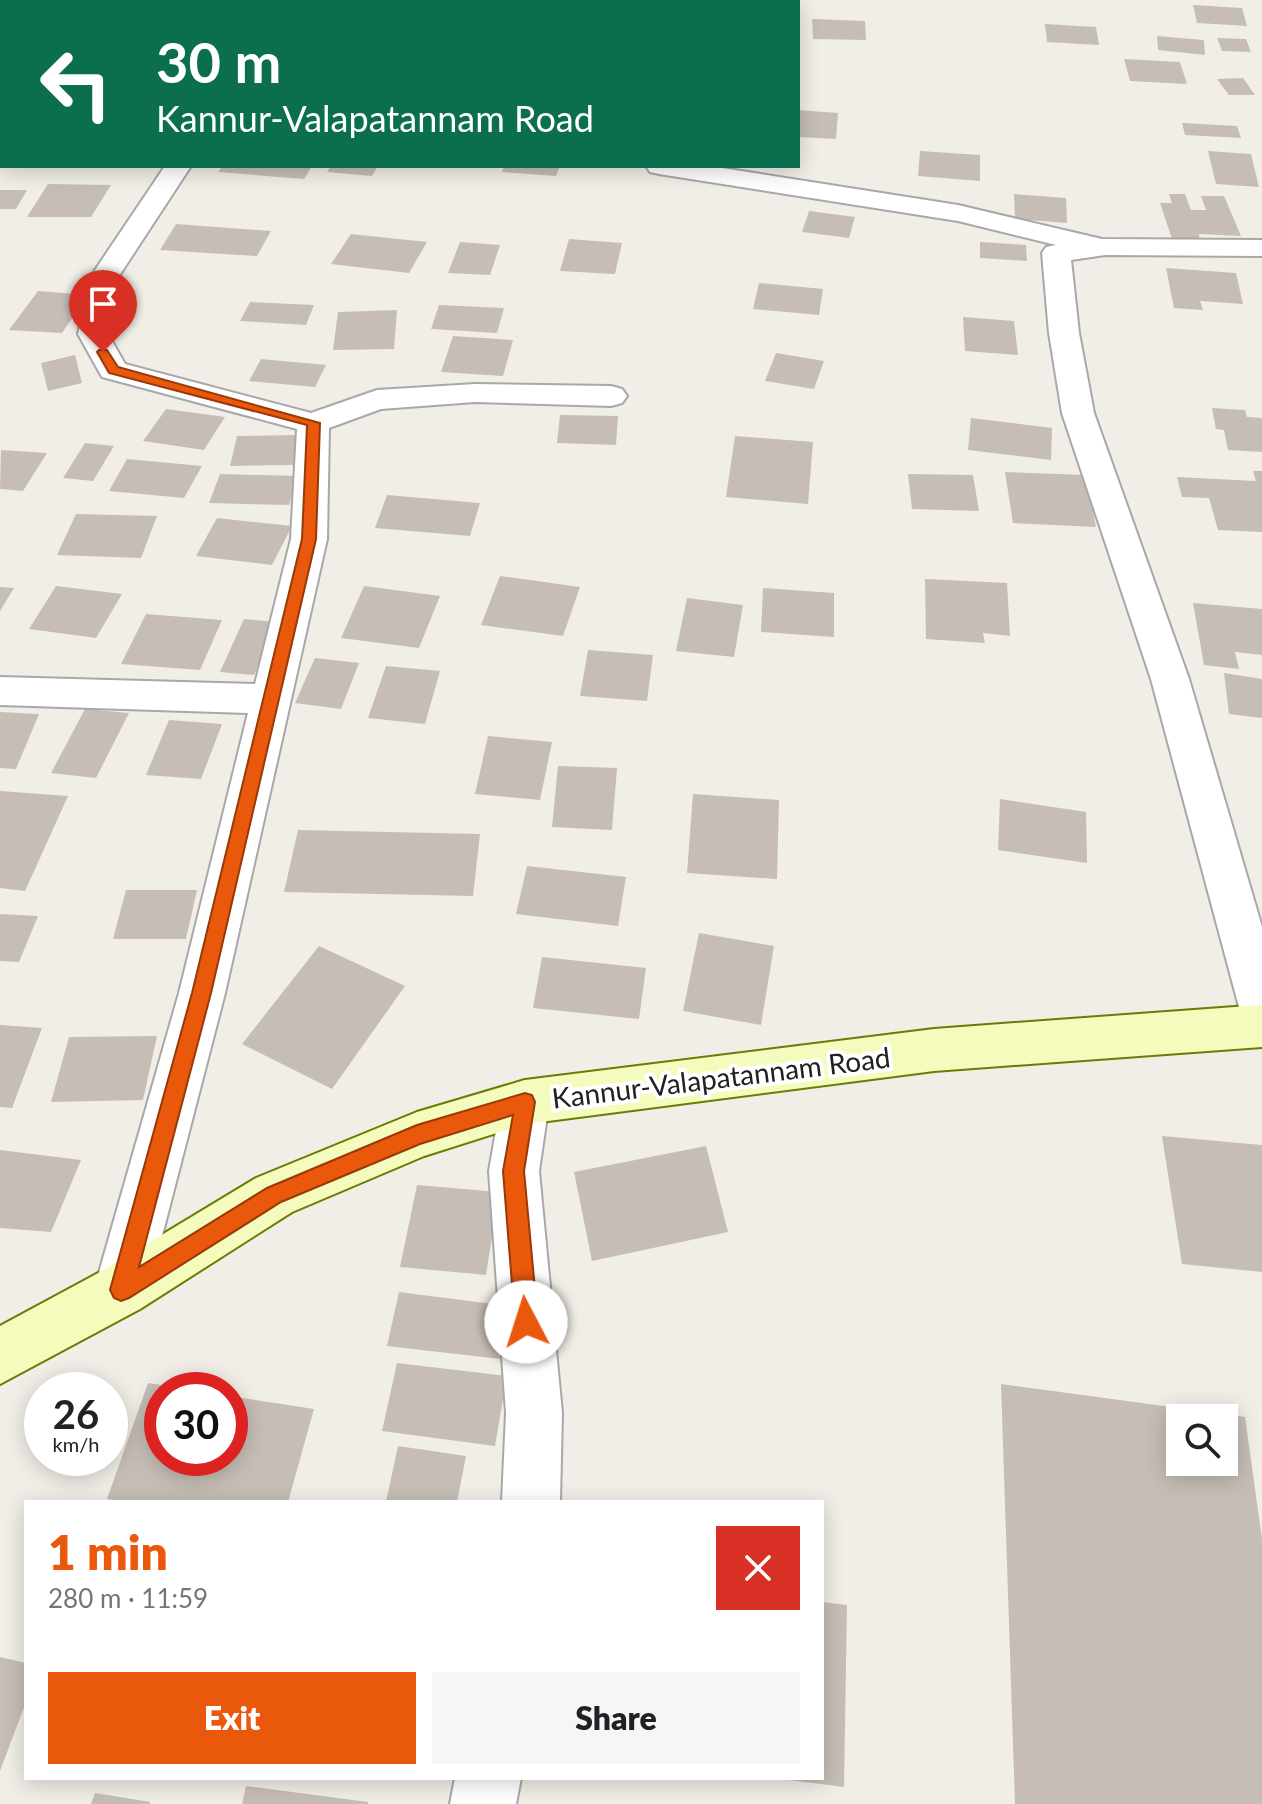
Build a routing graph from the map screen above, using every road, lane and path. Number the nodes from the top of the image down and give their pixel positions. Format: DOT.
graph roads {
  1 [pos="177,168"];
  2 [pos="672,168"];
  3 [pos="1105,247"];
  4 [pos="1262,248"];
  5 [pos="611,396"];
  6 [pos="313,423"];
  7 [pos="0,691"];
  8 [pos="271,699"];
  9 [pos="1262,1007"];
  10 [pos="1262,1026"];
  11 [pos="525,1102"];
  12 [pos="121,1290"];
  13 [pos="0,1356"];
  14 [pos="531,1500"];
  15 [pos="488,1780"];
  16 [pos="483,1804"];
  1 -- 6 [label="street"];
  2 -- 3 [label="street"];
  3 -- 4 [label="street"];
  3 -- 9 [label="street"];
  5 -- 6 [label="street"];
  6 -- 8 [label="street"];
  7 -- 8 [label="street"];
  8 -- 12 [label="street"];
  10 -- 11 [label="main road, Kannur-Valapatannam Road"];
  11 -- 12 [label="main road, Kannur-Valapatannam Road"];
  11 -- 14 [label="street"];
  12 -- 13 [label="main road, Kannur-Valapatannam Road"];
  15 -- 16 [label="street"];
}
